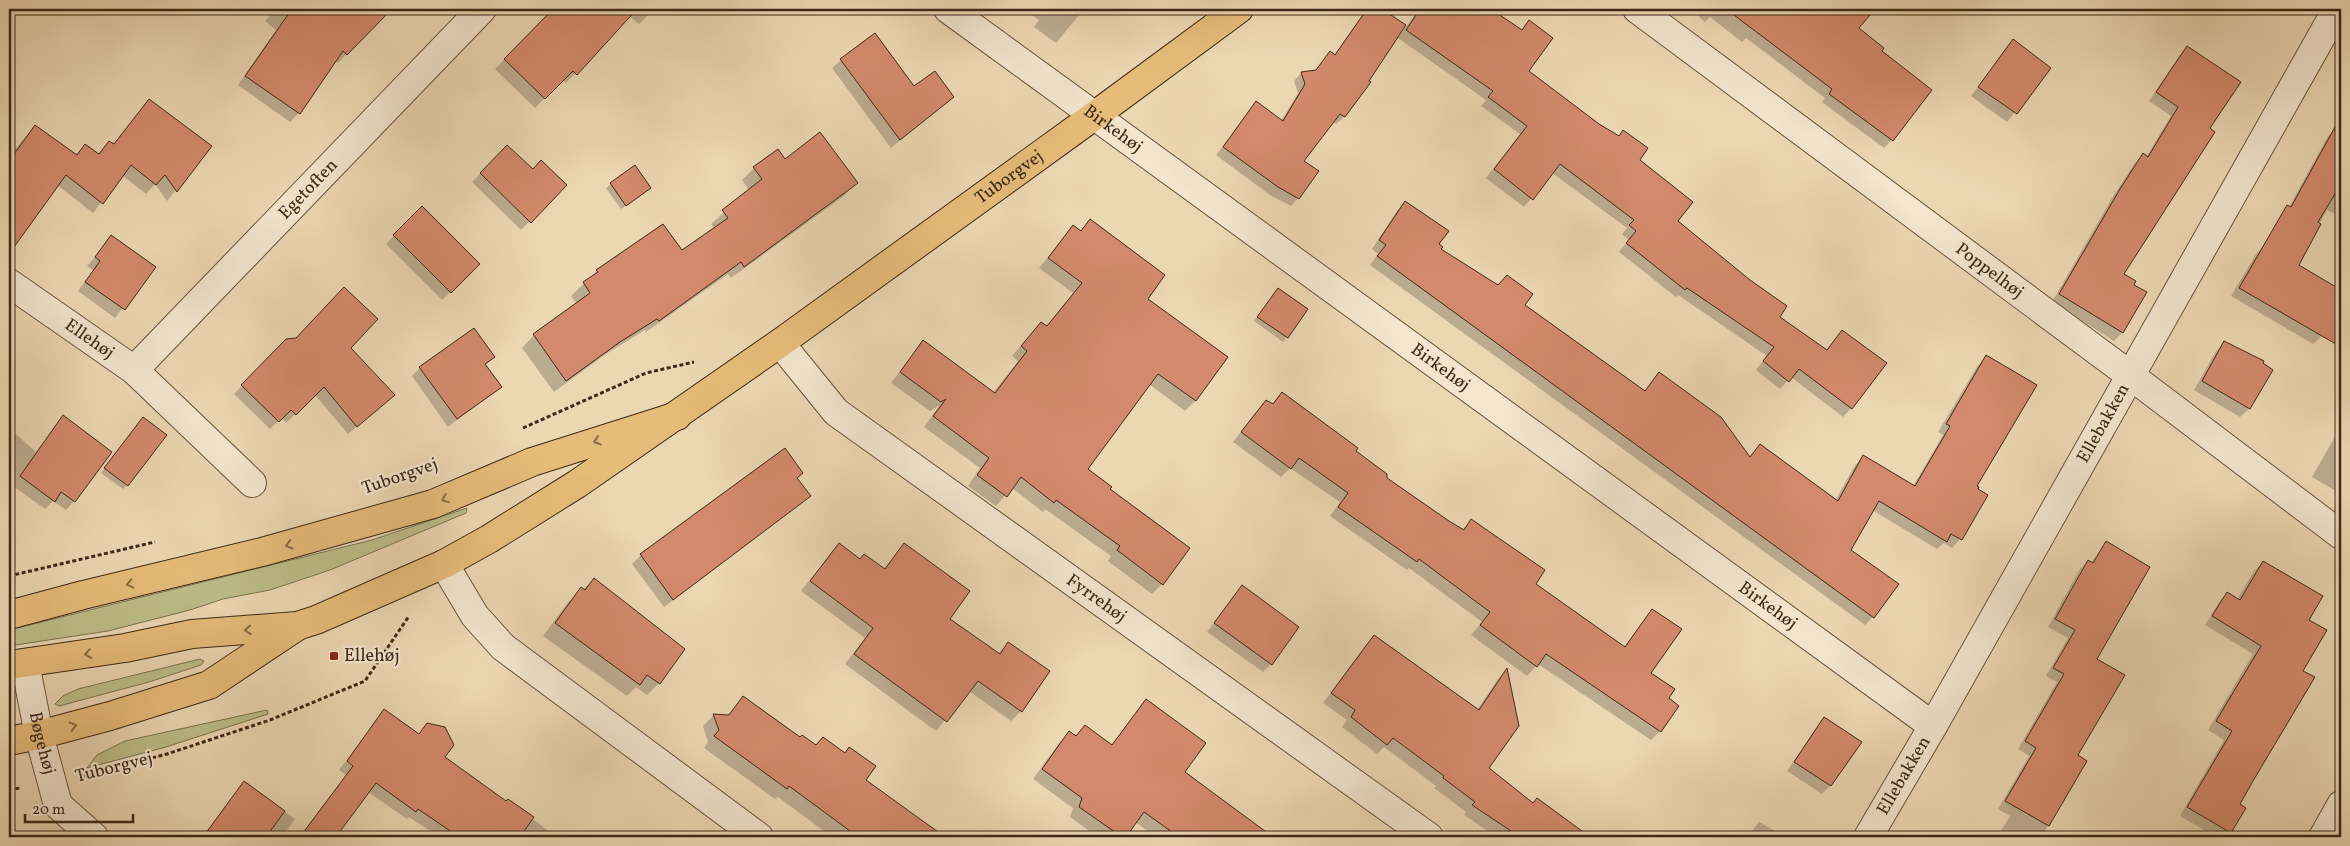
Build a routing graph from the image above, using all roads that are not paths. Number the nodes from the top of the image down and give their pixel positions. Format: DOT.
graph roads {
  1 [pos="482,9"];
  2 [pos="948,9"];
  3 [pos="1239,9"];
  4 [pos="1637,9"];
  5 [pos="2338,9"];
  6 [pos="1094,116"];
  7 [pos="9,283"];
  8 [pos="780,343"];
  9 [pos="134,370"];
  10 [pos="2131,376"];
  11 [pos="676,416"];
  12 [pos="252,483"];
  13 [pos="2341,535"];
  14 [pos="444,564"];
  15 [pos="9,615"];
  16 [pos="297,626"];
  17 [pos="17,664"];
  18 [pos="1933,726"];
  19 [pos="39,735"];
  20 [pos="9,741"];
  21 [pos="2341,805"];
  22 [pos="94,837"];
  23 [pos="758,837"];
  24 [pos="1429,837"];
  25 [pos="1868,837"];
  26 [pos="2323,837"];
  1 -- 9 [label="street, Egetoften"];
  2 -- 6 [label="street, Birkehøj"];
  3 -- 6 [label="main road, Tuborgvej"];
  4 -- 10 [label="street, Poppelhøj"];
  5 -- 10 [label="street, Ellebakken"];
  6 -- 8 [label="main road, Tuborgvej"];
  6 -- 18 [label="street, Birkehøj"];
  7 -- 9 [label="street, Ellehøj"];
  8 -- 11 [label="main road, Tuborgvej"];
  8 -- 24 [label="street, Fyrrehøj"];
  9 -- 12 [label="street, Ellehøj"];
  10 -- 13 [label="street, Poppelhøj"];
  10 -- 18 [label="street, Ellebakken"];
  11 -- 14 [label="main road, Tuborgvej"];
  11 -- 15 [label="main road, one-way"];
  14 -- 16 [label="main road, Tuborgvej"];
  14 -- 23 [label="street"];
  16 -- 17 [label="main road, Tuborgvej, one-way"];
  19 -- 16 [label="main road, Tuborgvej, one-way"];
  17 -- 19 [label="street, Bøgehøj"];
  18 -- 25 [label="street, Ellebakken"];
  19 -- 20 [label="main road, Tuborgvej"];
  19 -- 22 [label="street, Bøgehøj"];
  21 -- 26 [label="street"];
}
